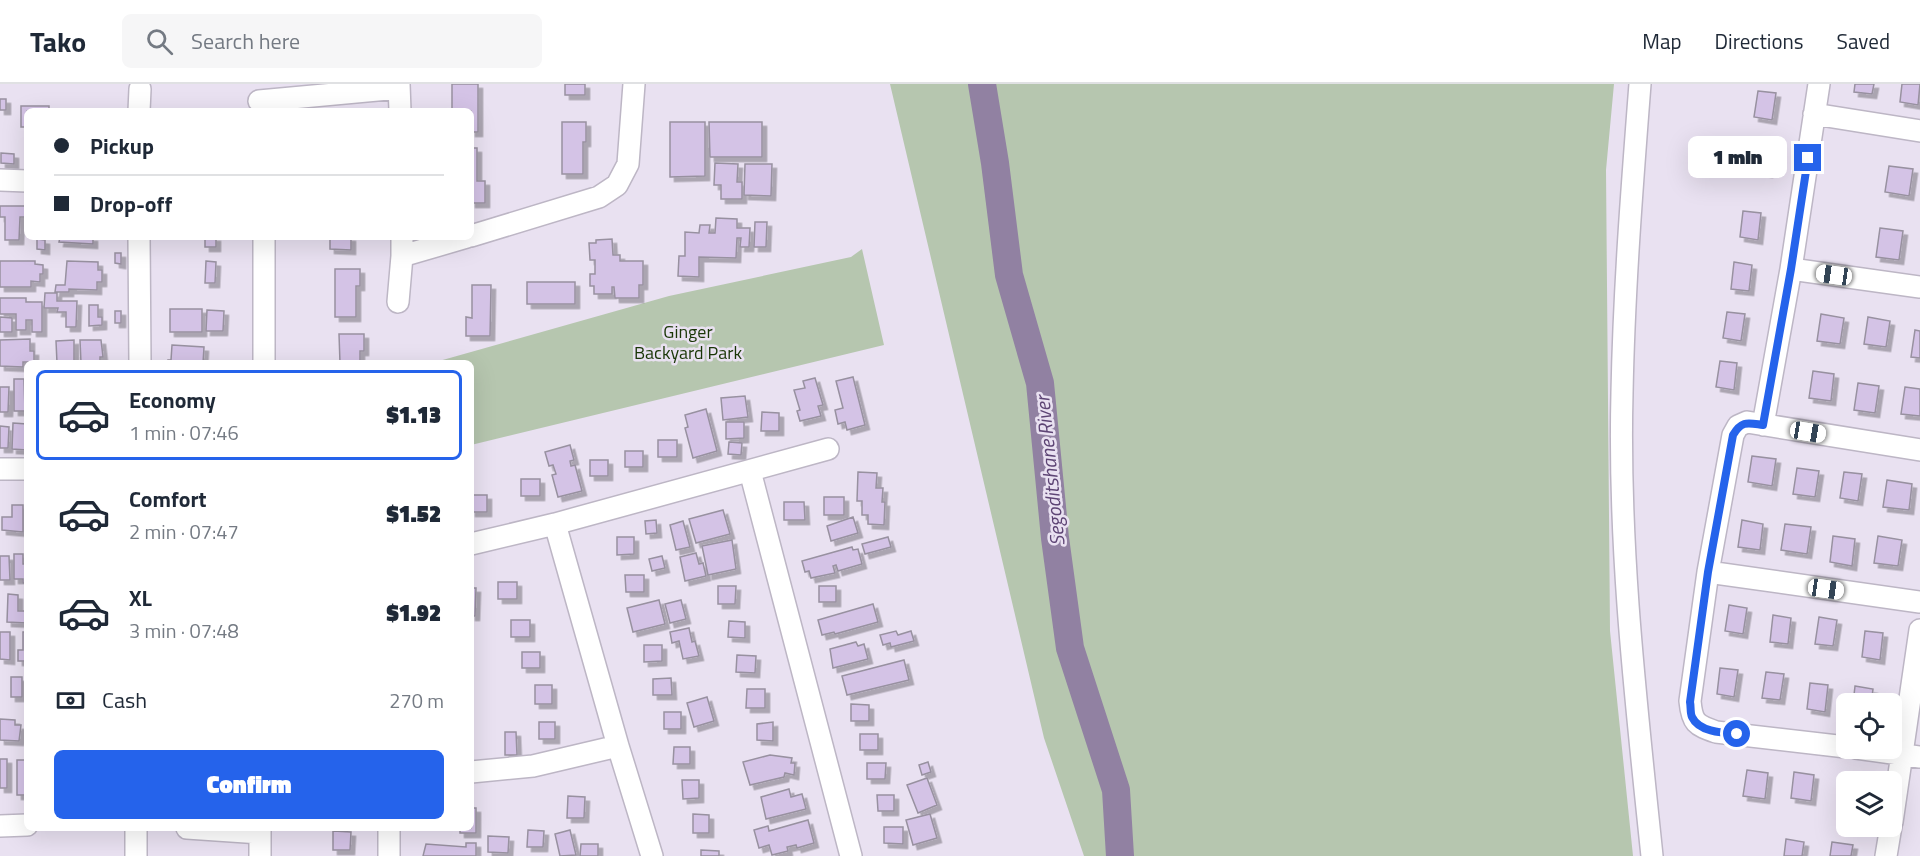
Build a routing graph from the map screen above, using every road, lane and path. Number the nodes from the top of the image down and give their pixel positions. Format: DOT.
graph roads {
  1 [pos="634,84"];
  2 [pos="1640,84"];
  3 [pos="1819,84"];
  4 [pos="399,86"];
  5 [pos="140,89"];
  6 [pos="258,99"];
  7 [pos="139,108"];
  8 [pos="400,108"];
  9 [pos="1814,114"];
  10 [pos="1920,131"];
  11 [pos="0,180"];
  12 [pos="24,181"];
  13 [pos="474,235"];
  14 [pos="140,240"];
  15 [pos="264,240"];
  16 [pos="447,240"];
  17 [pos="402,247"];
  18 [pos="1791,269"];
  19 [pos="1920,287"];
  20 [pos="398,302"];
  21 [pos="140,360"];
  22 [pos="264,360"];
  23 [pos="1763,425"];
  24 [pos="828,449"];
  25 [pos="1920,450"];
  26 [pos="0,469"];
  27 [pos="24,469"];
  28 [pos="750,471"];
  29 [pos="555,524"];
  30 [pos="474,543"];
  31 [pos="1708,572"];
  32 [pos="1920,602"];
  33 [pos="1920,630"];
  34 [pos="618,746"];
  35 [pos="1836,746"];
  36 [pos="1911,755"];
  37 [pos="474,772"];
  38 [pos="1902,787"];
  39 [pos="24,825"];
  40 [pos="0,826"];
  41 [pos="136,831"];
  42 [pos="260,831"];
  43 [pos="389,831"];
  44 [pos="1889,837"];
  45 [pos="135,856"];
  46 [pos="260,856"];
  47 [pos="389,856"];
  48 [pos="652,856"];
  49 [pos="851,856"];
  50 [pos="1652,856"];
  51 [pos="1886,856"];
  1 -- 13 [label="street"];
  2 -- 50 [label="street"];
  3 -- 9 [label="street"];
  4 -- 6 [label="street"];
  4 -- 8 [label="street"];
  5 -- 7 [label="street"];
  9 -- 10 [label="street"];
  9 -- 18 [label="street"];
  11 -- 12 [label="street"];
  14 -- 21 [label="street"];
  15 -- 22 [label="street"];
  16 -- 17 [label="street"];
  17 -- 20 [label="street"];
  18 -- 19 [label="street"];
  18 -- 23 [label="street"];
  23 -- 25 [label="street"];
  23 -- 31 [label="street"];
  24 -- 28 [label="street"];
  26 -- 27 [label="street"];
  28 -- 29 [label="street"];
  28 -- 49 [label="street"];
  29 -- 30 [label="street"];
  29 -- 34 [label="street"];
  31 -- 32 [label="street"];
  31 -- 35 [label="street"];
  33 -- 36 [label="street"];
  34 -- 37 [label="street"];
  34 -- 48 [label="street"];
  36 -- 38 [label="street"];
  39 -- 40 [label="street"];
  41 -- 45 [label="street"];
  42 -- 46 [label="street"];
  43 -- 47 [label="street"];
  44 -- 51 [label="street"];
}
